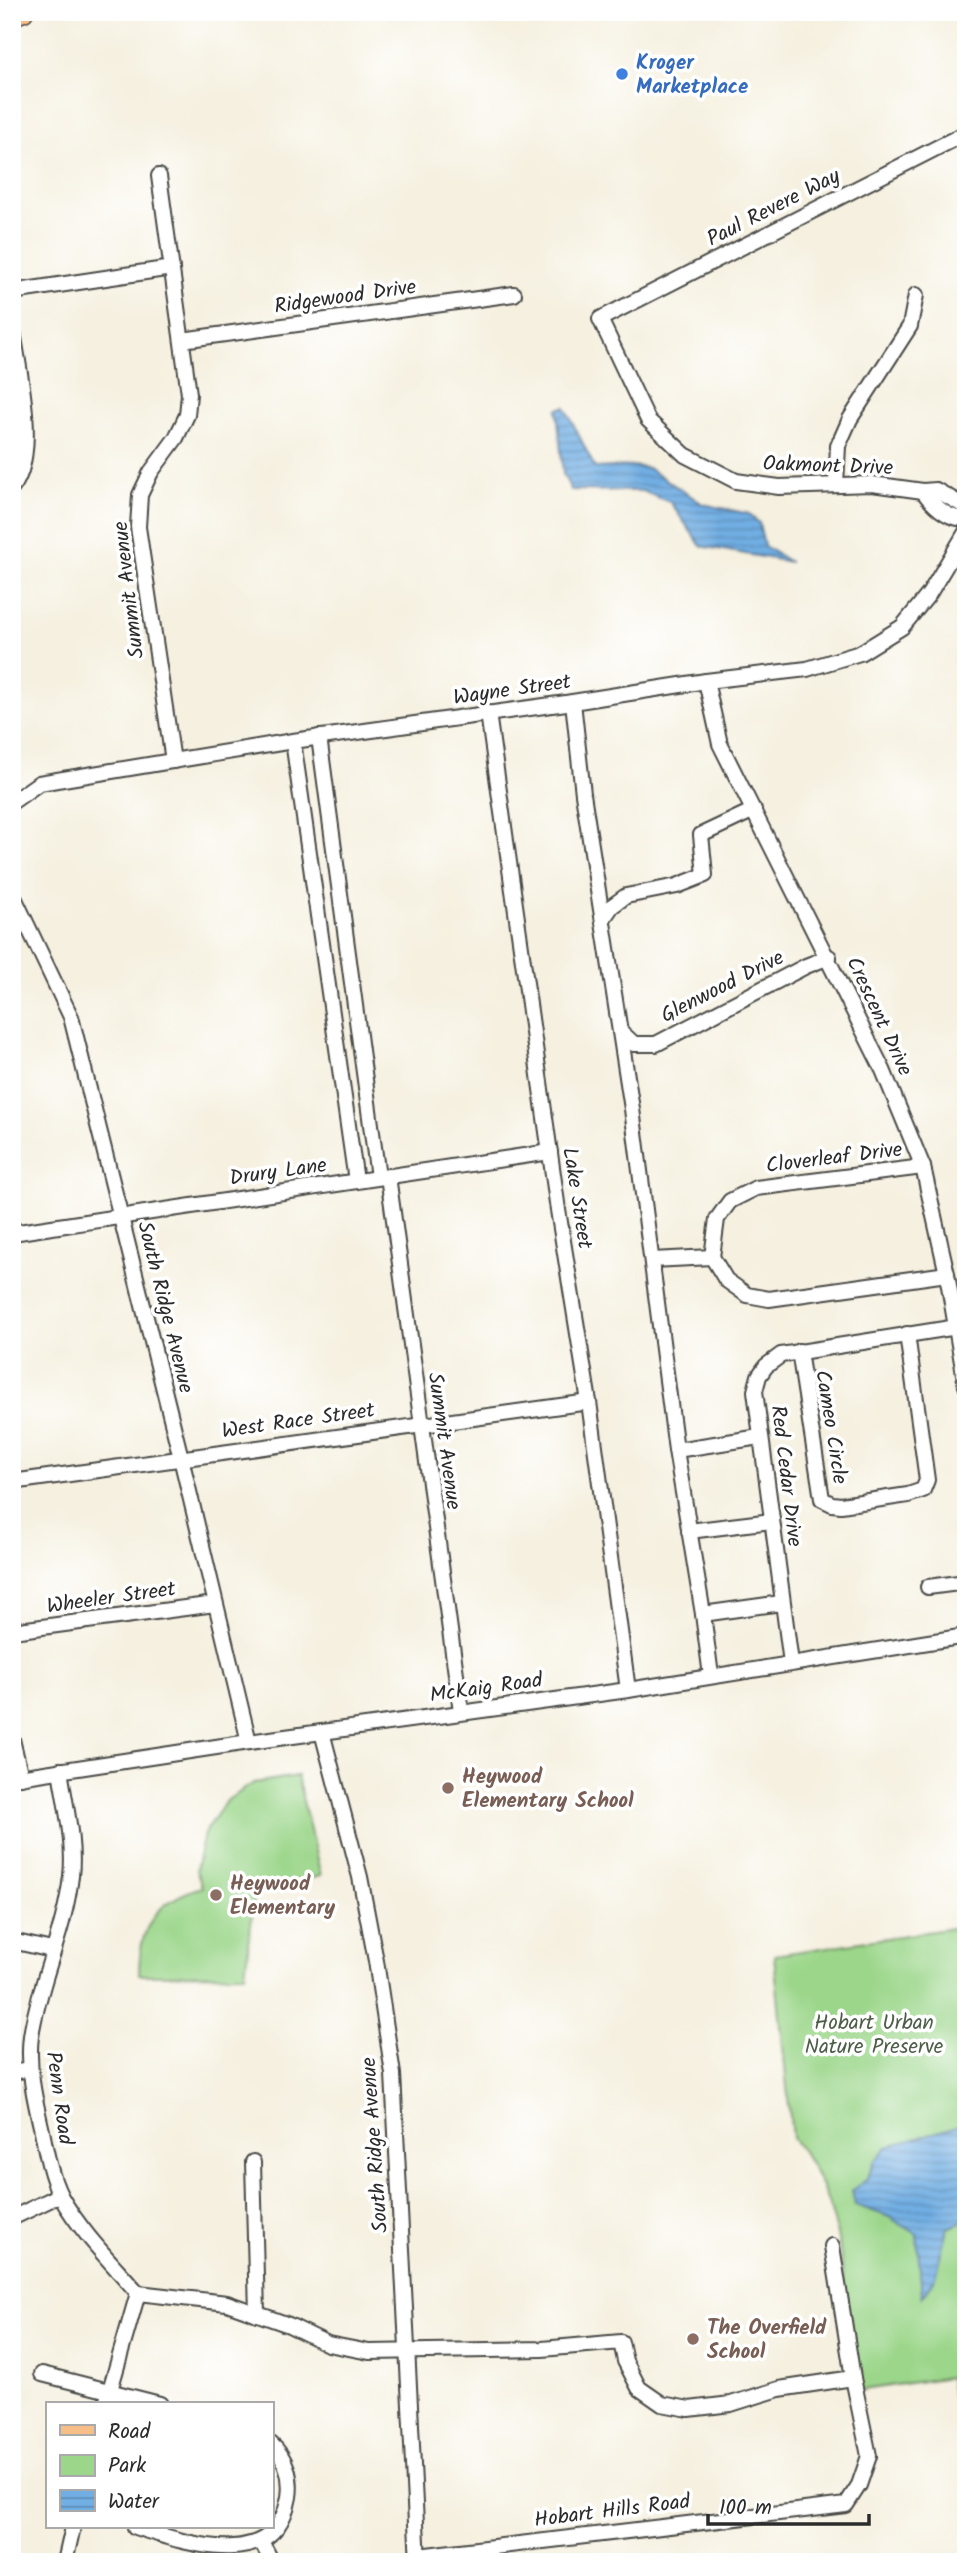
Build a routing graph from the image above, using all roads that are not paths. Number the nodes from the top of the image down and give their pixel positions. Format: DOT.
graph roads {
  1 [pos="24,12"];
  2 [pos="12,16"];
  3 [pos="966,133"];
  4 [pos="159,176"];
  5 [pos="172,268"];
  6 [pos="12,292"];
  7 [pos="514,294"];
  8 [pos="915,295"];
  9 [pos="600,319"];
  10 [pos="12,325"];
  11 [pos="182,340"];
  12 [pos="836,485"];
  13 [pos="12,488"];
  14 [pos="923,491"];
  15 [pos="966,507"];
  16 [pos="966,519"];
  17 [pos="966,532"];
  18 [pos="706,681"];
  19 [pos="573,702"];
  20 [pos="488,713"];
  21 [pos="319,737"];
  22 [pos="293,741"];
  23 [pos="173,761"];
  24 [pos="12,802"];
  25 [pos="754,810"];
  26 [pos="12,893"];
  27 [pos="603,919"];
  28 [pos="829,957"];
  29 [pos="620,1031"];
  30 [pos="550,1152"];
  31 [pos="923,1167"];
  32 [pos="383,1177"];
  33 [pos="356,1181"];
  34 [pos="121,1216"];
  35 [pos="12,1233"];
  36 [pos="712,1257"];
  37 [pos="652,1260"];
  38 [pos="947,1274"];
  39 [pos="957,1327"];
  40 [pos="907,1334"];
  41 [pos="799,1351"];
  42 [pos="966,1386"];
  43 [pos="590,1402"];
  44 [pos="422,1424"];
  45 [pos="760,1437"];
  46 [pos="676,1450"];
  47 [pos="181,1458"];
  48 [pos="12,1482"];
  49 [pos="772,1521"];
  50 [pos="689,1531"];
  51 [pos="966,1582"];
  52 [pos="928,1587"];
  53 [pos="781,1603"];
  54 [pos="215,1604"];
  55 [pos="703,1614"];
  56 [pos="12,1631"];
  57 [pos="966,1636"];
  58 [pos="791,1663"];
  59 [pos="711,1676"];
  60 [pos="628,1690"];
  61 [pos="461,1711"];
  62 [pos="322,1732"];
  63 [pos="12,1739"];
  64 [pos="249,1742"];
  65 [pos="60,1770"];
  66 [pos="16,1778"];
  67 [pos="12,1941"];
  68 [pos="52,1950"];
  69 [pos="30,2068"];
  70 [pos="12,2072"];
  71 [pos="253,2162"];
  72 [pos="60,2196"];
  73 [pos="12,2218"];
  74 [pos="832,2246"];
  75 [pos="138,2293"];
  76 [pos="257,2314"];
  77 [pos="408,2351"];
  78 [pos="42,2374"];
  79 [pos="853,2378"];
  80 [pos="108,2397"];
  81 [pos="145,2402"];
  82 [pos="273,2446"];
  83 [pos="73,2528"];
  84 [pos="138,2528"];
  85 [pos="262,2543"];
  86 [pos="418,2559"];
  87 [pos="65,2562"];
  88 [pos="272,2562"];
  1 -- 2 [label="main road"];
  3 -- 9 [label="street, Paul Revere Way"];
  4 -- 5 [label="street, Summit Avenue"];
  5 -- 6 [label="street"];
  5 -- 11 [label="street, Summit Avenue"];
  7 -- 11 [label="street, Ridgewood Drive"];
  8 -- 12 [label="street"];
  9 -- 12 [label="street, Oakmont Drive"];
  10 -- 13 [label="street"];
  11 -- 23 [label="street, Summit Avenue"];
  12 -- 14 [label="street, Oakmont Drive"];
  14 -- 15 [label="street, Oakmont Drive"];
  14 -- 16 [label="street"];
  17 -- 18 [label="street, Wayne Street"];
  18 -- 19 [label="street, Wayne Street"];
  18 -- 25 [label="street, Crescent Drive"];
  19 -- 20 [label="street, Wayne Street"];
  19 -- 27 [label="street"];
  20 -- 21 [label="street, Wayne Street"];
  20 -- 30 [label="street, Lake Street"];
  21 -- 22 [label="street, Wayne Street"];
  21 -- 32 [label="street, Summit Avenue"];
  22 -- 23 [label="street, Wayne Street"];
  22 -- 33 [label="street"];
  23 -- 24 [label="street, Wayne Street"];
  25 -- 27 [label="street"];
  25 -- 28 [label="street, Crescent Drive"];
  26 -- 34 [label="street, South Ridge Avenue"];
  27 -- 29 [label="street"];
  28 -- 29 [label="street, Glenwood Drive"];
  28 -- 31 [label="street, Crescent Drive"];
  29 -- 37 [label="street"];
  30 -- 32 [label="street, Drury Lane"];
  30 -- 43 [label="street, Lake Street"];
  31 -- 36 [label="street, Cloverleaf Drive"];
  31 -- 38 [label="street, Crescent Drive"];
  32 -- 33 [label="street, Drury Lane"];
  32 -- 44 [label="street, Summit Avenue"];
  33 -- 34 [label="street, Drury Lane"];
  34 -- 35 [label="street, Drury Lane"];
  34 -- 47 [label="street, South Ridge Avenue"];
  36 -- 37 [label="street"];
  36 -- 38 [label="street"];
  37 -- 46 [label="street"];
  38 -- 39 [label="street, Crescent Drive"];
  39 -- 40 [label="street, Red Cedar Drive"];
  39 -- 42 [label="street, Crescent Drive"];
  40 -- 41 [label="street, Red Cedar Drive"];
  40 -- 41 [label="street, Cameo Circle"];
  41 -- 45 [label="street, Red Cedar Drive"];
  43 -- 44 [label="street, West Race Street"];
  43 -- 60 [label="street, Lake Street"];
  44 -- 47 [label="street, West Race Street"];
  44 -- 61 [label="street, Summit Avenue"];
  45 -- 46 [label="street"];
  45 -- 49 [label="street, Red Cedar Drive"];
  46 -- 50 [label="street"];
  47 -- 48 [label="street, West Race Street"];
  47 -- 54 [label="street, South Ridge Avenue"];
  49 -- 50 [label="street"];
  49 -- 53 [label="street, Red Cedar Drive"];
  50 -- 55 [label="street"];
  51 -- 52 [label="street"];
  53 -- 55 [label="street"];
  53 -- 58 [label="street, Red Cedar Drive"];
  54 -- 56 [label="street, Wheeler Street"];
  54 -- 64 [label="street, South Ridge Avenue"];
  55 -- 59 [label="street"];
  57 -- 58 [label="street, McKaig Road"];
  58 -- 59 [label="street, McKaig Road"];
  59 -- 60 [label="street, McKaig Road"];
  60 -- 61 [label="street, McKaig Road"];
  61 -- 62 [label="street, McKaig Road"];
  62 -- 64 [label="street, McKaig Road"];
  62 -- 77 [label="street, South Ridge Avenue"];
  63 -- 66 [label="street"];
  64 -- 65 [label="street, McKaig Road"];
  65 -- 66 [label="street, McKaig Road"];
  65 -- 68 [label="street, Penn Road"];
  67 -- 68 [label="street"];
  68 -- 69 [label="street, Penn Road"];
  69 -- 70 [label="street"];
  69 -- 72 [label="street, Penn Road"];
  71 -- 76 [label="street"];
  72 -- 73 [label="street"];
  72 -- 75 [label="street, Penn Road"];
  74 -- 79 [label="street, Hobart Hills Road"];
  75 -- 76 [label="street"];
  75 -- 80 [label="street"];
  76 -- 77 [label="street"];
  77 -- 79 [label="street"];
  77 -- 86 [label="street, South Ridge Avenue"];
  78 -- 80 [label="street"];
  79 -- 86 [label="street, Hobart Hills Road"];
  80 -- 81 [label="street"];
  82 -- 85 [label="street"];
  83 -- 87 [label="street"];
  84 -- 85 [label="street"];
  85 -- 88 [label="street"];
}
